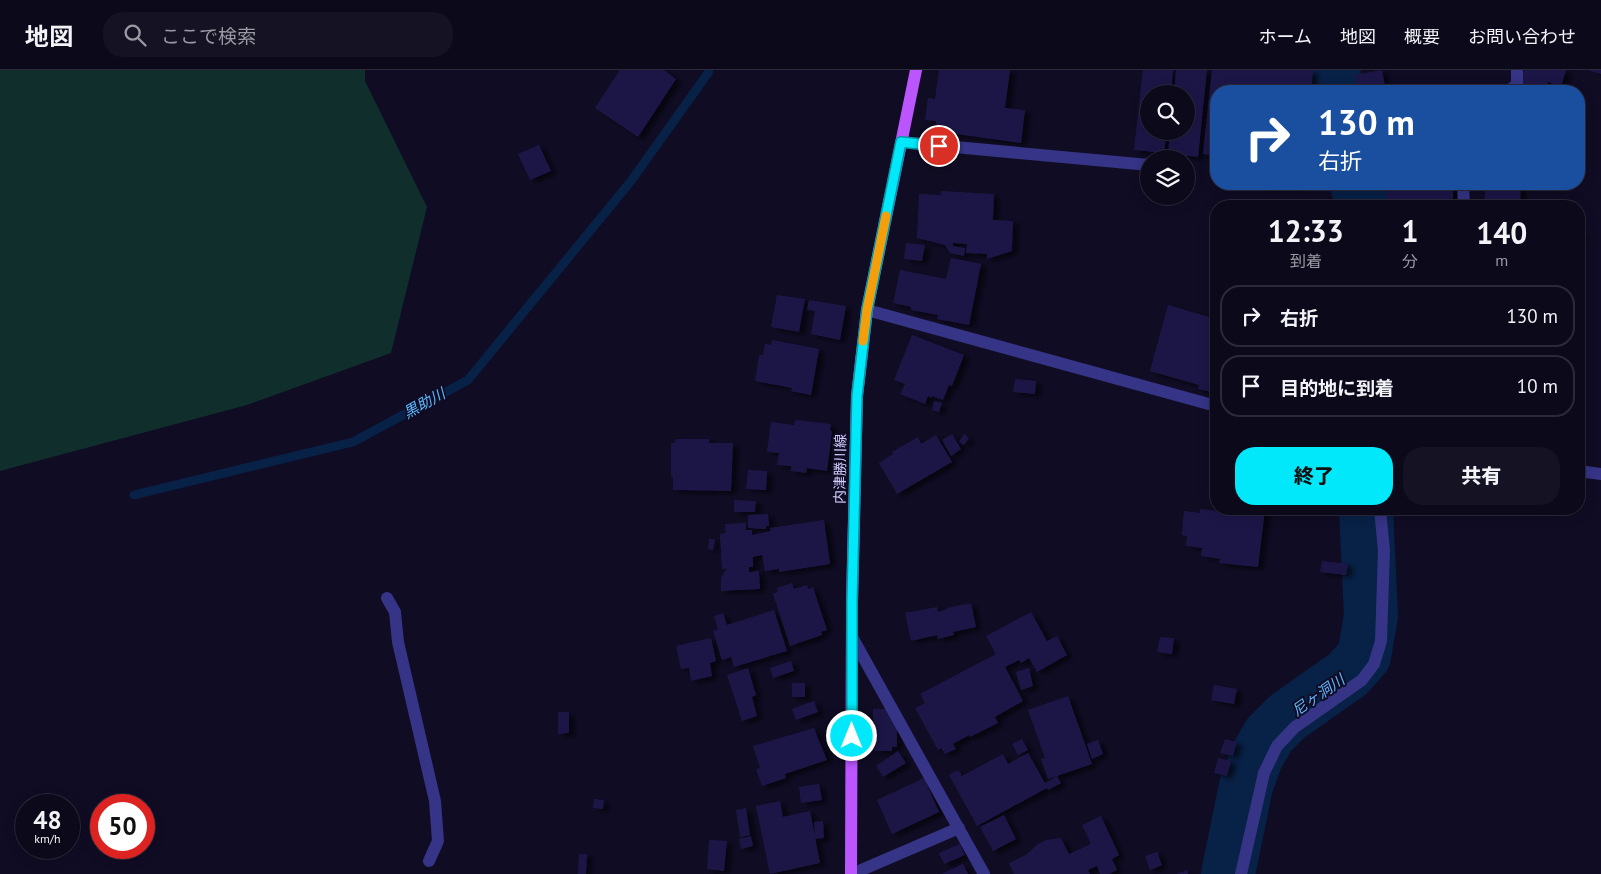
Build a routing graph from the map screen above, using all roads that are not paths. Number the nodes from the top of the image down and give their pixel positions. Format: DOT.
graph roads {
  1 [pos="916,70"];
  2 [pos="1517,70"];
  3 [pos="1516,85"];
  4 [pos="901,142"];
  5 [pos="1140,163"];
  6 [pos="867,310"];
  7 [pos="1210,404"];
  8 [pos="1585,472"];
  9 [pos="1601,474"];
  10 [pos="1381,515"];
  11 [pos="388,598"];
  12 [pos="852,637"];
  13 [pos="959,828"];
  14 [pos="429,861"];
  15 [pos="852,874"];
  16 [pos="984,874"];
  17 [pos="1241,874"];
  1 -- 4 [label="main road, 内津勝川線"];
  2 -- 3 [label="street"];
  4 -- 5 [label="street"];
  4 -- 6 [label="main road, 内津勝川線"];
  6 -- 7 [label="street"];
  6 -- 12 [label="main road, 内津勝川線"];
  8 -- 9 [label="street"];
  10 -- 17 [label="street"];
  11 -- 14 [label="street"];
  12 -- 13 [label="street"];
  12 -- 15 [label="main road, 内津勝川線"];
  13 -- 15 [label="street"];
  13 -- 16 [label="street"];
}
